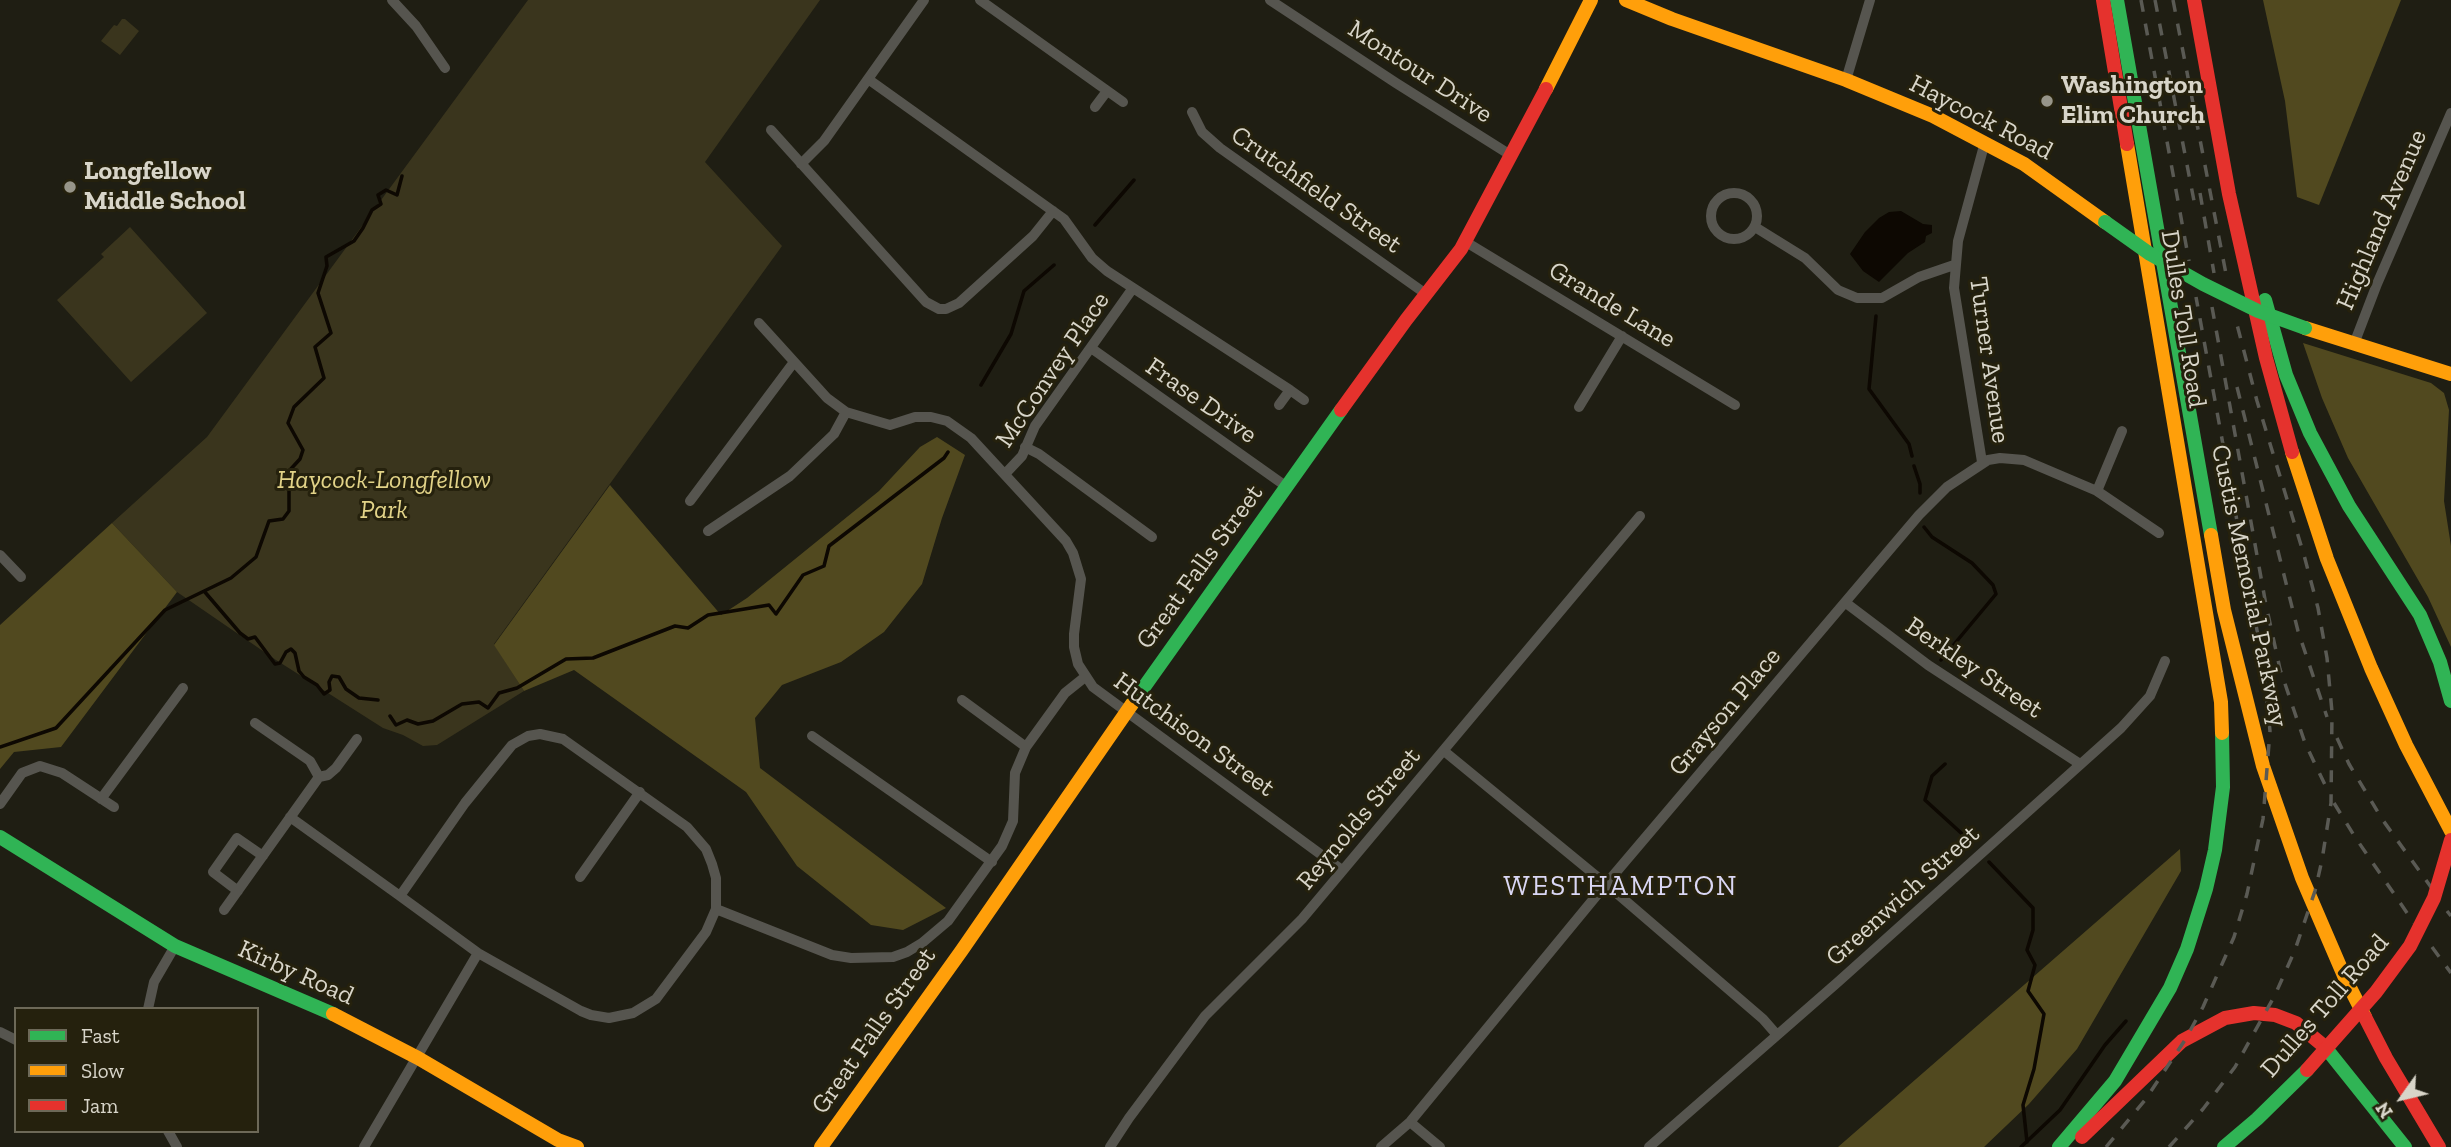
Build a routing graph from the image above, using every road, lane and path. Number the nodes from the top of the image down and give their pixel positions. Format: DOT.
graph roads {
  1 [pos="392,0"];
  2 [pos="925,0"];
  3 [pos="980,0"];
  4 [pos="1270,0"];
  5 [pos="1591,0"];
  6 [pos="1626,0"];
  7 [pos="1870,0"];
  8 [pos="2103,0"];
  9 [pos="2117,0"];
  10 [pos="2194,0"];
  11 [pos="445,68"];
  12 [pos="868,79"];
  13 [pos="1846,80"];
  14 [pos="1107,91"];
  15 [pos="1123,102"];
  16 [pos="1095,107"];
  17 [pos="1192,111"];
  18 [pos="2451,113"];
  19 [pos="2216,114"];
  20 [pos="771,130"];
  21 [pos="1984,142"];
  22 [pos="1512,156"];
  23 [pos="801,164"];
  24 [pos="1053,211"];
  25 [pos="1755,227"];
  26 [pos="1466,242"];
  27 [pos="1954,265"];
  28 [pos="1133,288"];
  29 [pos="1426,294"];
  30 [pos="760,323"];
  31 [pos="1622,336"];
  32 [pos="2354,344"];
  33 [pos="1091,348"];
  34 [pos="794,362"];
  35 [pos="2451,374"];
  36 [pos="1290,390"];
  37 [pos="1304,400"];
  38 [pos="1279,405"];
  39 [pos="1735,405"];
  40 [pos="1579,407"];
  41 [pos="846,412"];
  42 [pos="2122,431"];
  43 [pos="1025,447"];
  44 [pos="1982,463"];
  45 [pos="1005,474"];
  46 [pos="1287,487"];
  47 [pos="2097,491"];
  48 [pos="690,501"];
  49 [pos="1640,516"];
  50 [pos="708,531"];
  51 [pos="2160,533"];
  52 [pos="1152,537"];
  53 [pos="0,555"];
  54 [pos="21,577"];
  55 [pos="1846,603"];
  56 [pos="2165,661"];
  57 [pos="1085,677"];
  58 [pos="183,688"];
  59 [pos="962,700"];
  60 [pos="2451,701"];
  61 [pos="1126,712"];
  62 [pos="255,723"];
  63 [pos="812,736"];
  64 [pos="357,739"];
  65 [pos="1026,747"];
  66 [pos="1444,751"];
  67 [pos="2080,764"];
  68 [pos="319,777"];
  69 [pos="640,792"];
  70 [pos="101,799"];
  71 [pos="0,804"];
  72 [pos="114,807"];
  73 [pos="290,817"];
  74 [pos="2451,831"];
  75 [pos="0,837"];
  76 [pos="2451,840"];
  77 [pos="263,856"];
  78 [pos="992,862"];
  79 [pos="1342,870"];
  80 [pos="580,877"];
  81 [pos="1606,884"];
  82 [pos="238,891"];
  83 [pos="400,896"];
  84 [pos="716,909"];
  85 [pos="224,910"];
  86 [pos="175,946"];
  87 [pos="478,953"];
  88 [pos="148,1007"];
  89 [pos="1777,1035"];
  90 [pos="418,1058"];
  91 [pos="1410,1122"];
  92 [pos="556,1143"];
  93 [pos="364,1147"];
  94 [pos="577,1147"];
  95 [pos="821,1147"];
  96 [pos="1110,1147"];
  97 [pos="1381,1147"];
  98 [pos="1440,1147"];
  99 [pos="1649,1147"];
  100 [pos="2059,1147"];
  101 [pos="2072,1147"];
  102 [pos="2224,1147"];
  103 [pos="2405,1147"];
  104 [pos="2439,1147"];
  1 -- 11 [label="street"];
  2 -- 12 [label="street"];
  3 -- 14 [label="street"];
  4 -- 22 [label="street, Montour Drive"];
  5 -- 22 [label="main road, Great Falls Street"];
  6 -- 13 [label="main road, Haycock Road"];
  7 -- 13 [label="street"];
  8 -- 100 [label="main road, Dulles Toll Road"];
  9 -- 104 [label="main road, Custis Memorial Parkway"];
  10 -- 19 [label="main road"];
  12 -- 23 [label="street"];
  12 -- 24 [label="street"];
  13 -- 21 [label="main road, Haycock Road"];
  14 -- 15 [label="street"];
  14 -- 16 [label="street"];
  17 -- 29 [label="street, Crutchfield Street"];
  18 -- 32 [label="street, Highland Avenue"];
  19 -- 60 [label="main road"];
  19 -- 74 [label="main road"];
  20 -- 23 [label="street"];
  21 -- 27 [label="street, Turner Avenue"];
  21 -- 32 [label="main road, Haycock Road, bridge"];
  22 -- 26 [label="main road, Great Falls Street"];
  23 -- 24 [label="street"];
  24 -- 28 [label="street"];
  25 -- 25 [label="street"];
  25 -- 27 [label="street"];
  26 -- 29 [label="main road, Great Falls Street"];
  26 -- 31 [label="street, Grande Lane"];
  27 -- 44 [label="street, Turner Avenue"];
  28 -- 33 [label="street, McConvey Place"];
  28 -- 36 [label="street"];
  29 -- 46 [label="main road, Great Falls Street"];
  30 -- 34 [label="street"];
  31 -- 39 [label="street, Grande Lane"];
  31 -- 40 [label="street"];
  32 -- 35 [label="main road, Haycock Road"];
  33 -- 43 [label="street, McConvey Place"];
  33 -- 46 [label="street, Frase Drive"];
  34 -- 41 [label="street"];
  34 -- 48 [label="street"];
  36 -- 37 [label="street"];
  36 -- 38 [label="street"];
  41 -- 45 [label="street, Hutchison Street"];
  41 -- 50 [label="street"];
  42 -- 47 [label="street"];
  43 -- 45 [label="street, McConvey Place"];
  43 -- 52 [label="street"];
  44 -- 47 [label="street, Grayson Place"];
  44 -- 55 [label="street, Grayson Place"];
  45 -- 57 [label="street, Hutchison Street"];
  46 -- 61 [label="main road, Great Falls Street"];
  47 -- 51 [label="street, Grayson Place"];
  49 -- 66 [label="street, Reynolds Street"];
  53 -- 54 [label="street"];
  55 -- 67 [label="street, Berkley Street"];
  55 -- 81 [label="street, Grayson Place"];
  56 -- 67 [label="street, Greenwich Street"];
  57 -- 61 [label="street, Hutchison Street"];
  57 -- 65 [label="street"];
  58 -- 70 [label="street"];
  59 -- 65 [label="street"];
  61 -- 79 [label="street, Hutchison Street"];
  61 -- 95 [label="main road, Great Falls Street"];
  62 -- 68 [label="street"];
  63 -- 78 [label="street"];
  64 -- 68 [label="street"];
  65 -- 78 [label="street"];
  66 -- 79 [label="street, Reynolds Street"];
  66 -- 81 [label="street"];
  67 -- 89 [label="street, Greenwich Street"];
  68 -- 73 [label="street"];
  69 -- 80 [label="street"];
  69 -- 83 [label="street"];
  69 -- 84 [label="street"];
  70 -- 71 [label="street"];
  70 -- 72 [label="street"];
  73 -- 77 [label="street"];
  73 -- 83 [label="street"];
  75 -- 86 [label="main road, Kirby Road"];
  76 -- 102 [label="main road, Dulles Toll Road, bridge"];
  77 -- 82 [label="street"];
  77 -- 82 [label="street"];
  78 -- 84 [label="street"];
  79 -- 96 [label="street, Reynolds Street"];
  81 -- 89 [label="street"];
  81 -- 91 [label="street, Grayson Place"];
  82 -- 85 [label="street"];
  83 -- 87 [label="street"];
  84 -- 87 [label="street"];
  86 -- 88 [label="street"];
  86 -- 90 [label="main road, Kirby Road"];
  87 -- 90 [label="street"];
  89 -- 99 [label="street, Greenwich Street"];
  90 -- 92 [label="main road, Kirby Road"];
  90 -- 93 [label="street"];
  91 -- 97 [label="street, Grayson Place"];
  91 -- 98 [label="street"];
  92 -- 94 [label="main road, Kirby Road"];
  101 -- 103 [label="main road"];
}
